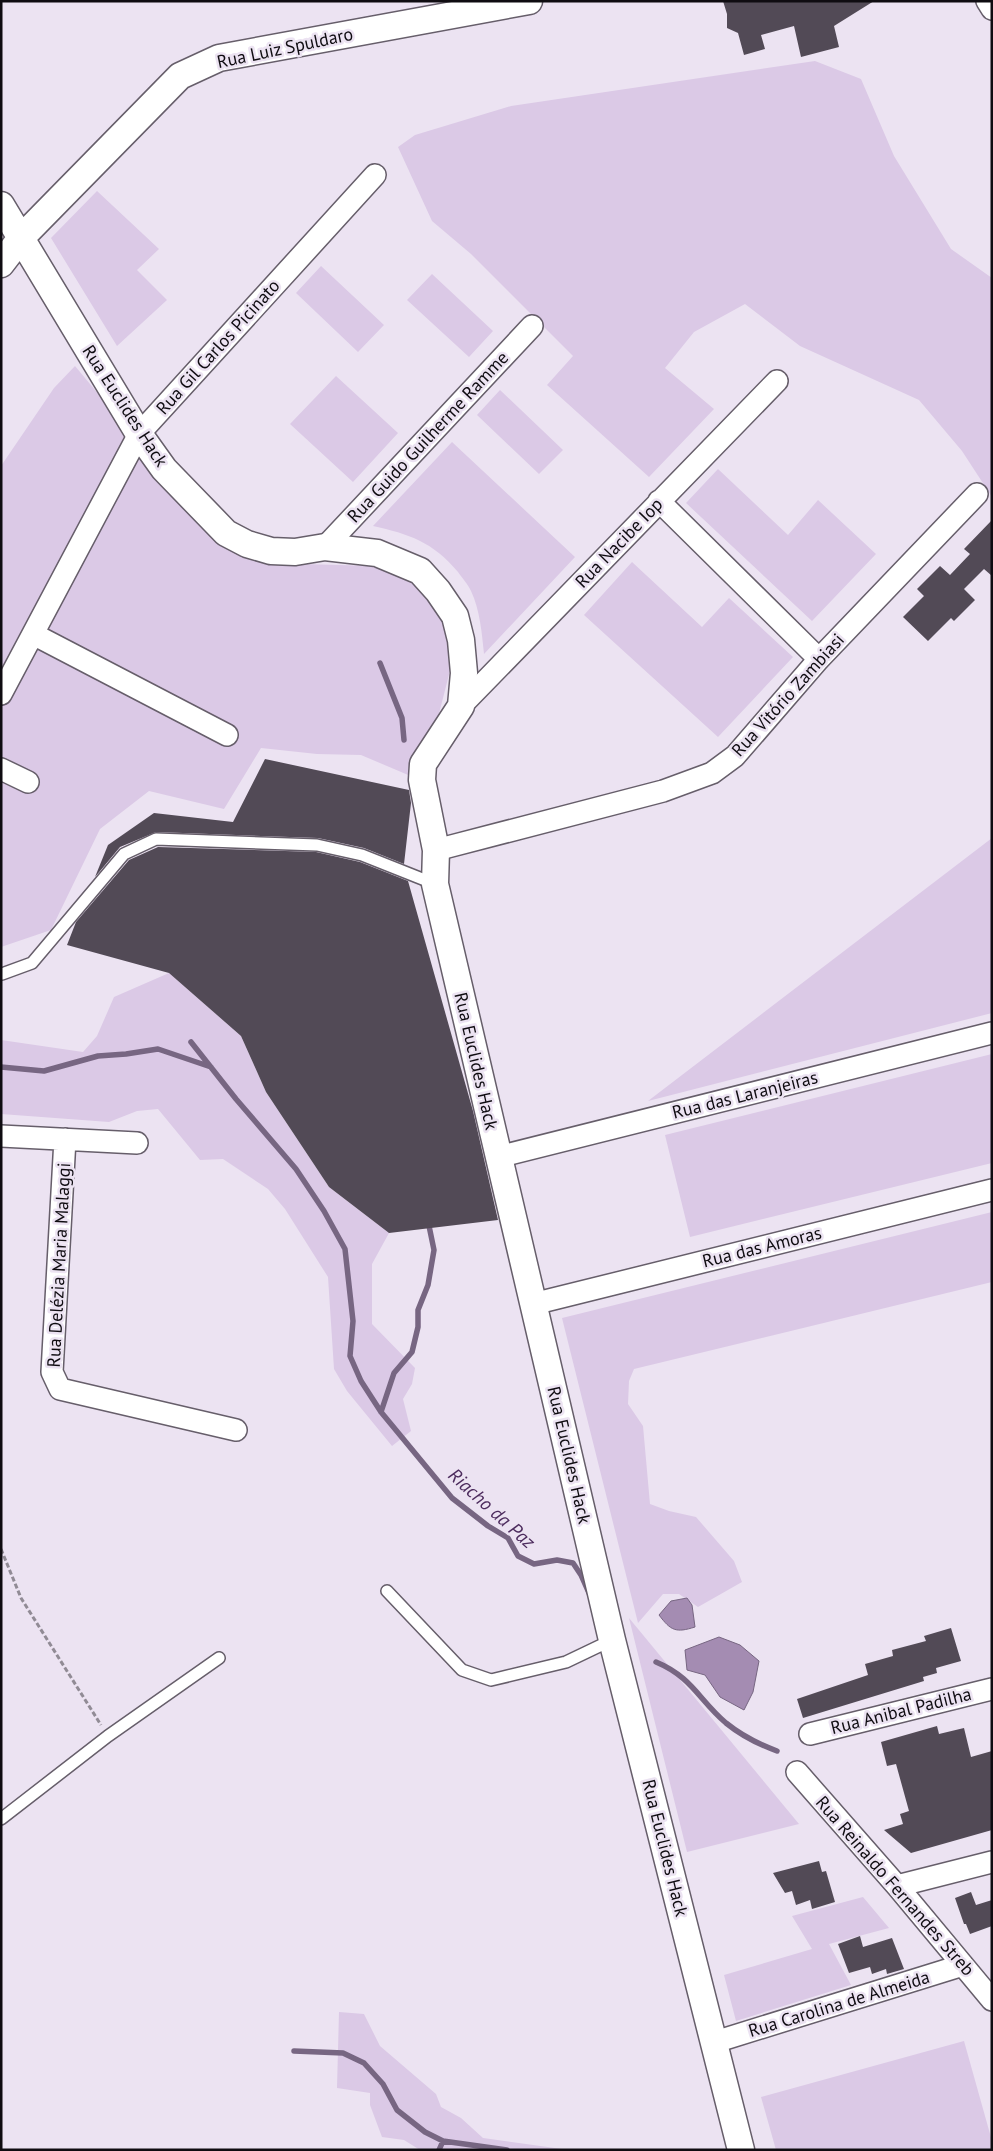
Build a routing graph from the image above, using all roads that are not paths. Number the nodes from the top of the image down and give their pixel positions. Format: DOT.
graph roads {
  1 [pos="528,1"];
  2 [pos="987,1"];
  3 [pos="992,9"];
  4 [pos="375,175"];
  5 [pos="1,205"];
  6 [pos="21,238"];
  7 [pos="1,264"];
  8 [pos="532,326"];
  9 [pos="776,380"];
  10 [pos="139,434"];
  11 [pos="977,494"];
  12 [pos="659,501"];
  13 [pos="325,548"];
  14 [pos="33,634"];
  15 [pos="819,659"];
  16 [pos="1,694"];
  17 [pos="461,706"];
  18 [pos="227,735"];
  19 [pos="1,769"];
  20 [pos="28,782"];
  21 [pos="436,850"];
  22 [pos="435,884"];
  23 [pos="2,974"];
  24 [pos="992,1033"];
  25 [pos="1,1136"];
  26 [pos="65,1140"];
  27 [pos="137,1143"];
  28 [pos="498,1157"];
  29 [pos="992,1190"];
  30 [pos="533,1304"];
  31 [pos="236,1430"];
  32 [pos="387,1591"];
  33 [pos="612,1640"];
  34 [pos="219,1658"];
  35 [pos="992,1689"];
  36 [pos="810,1734"];
  37 [pos="797,1772"];
  38 [pos="1,1819"];
  39 [pos="992,1862"];
  40 [pos="897,1886"];
  41 [pos="964,1965"];
  42 [pos="992,2000"];
  43 [pos="715,2042"];
  44 [pos="741,2150"];
  1 -- 6 [label="street, Rua Luiz Spuldaro"];
  2 -- 3 [label="street"];
  4 -- 10 [label="street, Rua Gil Carlos Picinato"];
  5 -- 6 [label="street, Rua Euclides Hack"];
  6 -- 7 [label="street, Rua Luiz Spuldaro"];
  6 -- 10 [label="street, Rua Euclides Hack"];
  8 -- 13 [label="street, Rua Guido Guilherme Ramme"];
  9 -- 12 [label="street, Rua Nacibe Iop"];
  10 -- 13 [label="street, Rua Euclides Hack"];
  10 -- 14 [label="street, Rua Gil Carlos Picinato"];
  11 -- 15 [label="street, Rua Vitório Zambiasi"];
  12 -- 15 [label="street"];
  12 -- 17 [label="street, Rua Nacibe Iop"];
  13 -- 17 [label="street, Rua Euclides Hack"];
  14 -- 16 [label="street, Rua Gil Carlos Picinato"];
  14 -- 18 [label="street"];
  15 -- 21 [label="street, Rua Vitório Zambiasi"];
  17 -- 21 [label="street, Rua Euclides Hack"];
  19 -- 20 [label="street"];
  21 -- 22 [label="street, Rua Euclides Hack"];
  22 -- 23 [label="lane"];
  22 -- 28 [label="street, Rua Euclides Hack"];
  24 -- 28 [label="street, Rua das Laranjeiras"];
  25 -- 26 [label="street"];
  26 -- 27 [label="street"];
  26 -- 31 [label="street, Rua Delézia Maria Malaggi"];
  28 -- 30 [label="street, Rua Euclides Hack"];
  29 -- 30 [label="street, Rua das Amoras"];
  30 -- 33 [label="street, Rua Euclides Hack"];
  32 -- 33 [label="lane"];
  33 -- 43 [label="street, Rua Euclides Hack"];
  34 -- 38 [label="lane"];
  35 -- 36 [label="street, Rua Anibal Padilha"];
  37 -- 40 [label="street, Rua Reinaldo Fernandes Streb"];
  39 -- 40 [label="street"];
  40 -- 41 [label="street, Rua Reinaldo Fernandes Streb"];
  41 -- 42 [label="street, Rua Reinaldo Fernandes Streb"];
  41 -- 43 [label="street, Rua Carolina de Almeida"];
  43 -- 44 [label="street, Rua Euclides Hack"];
}
